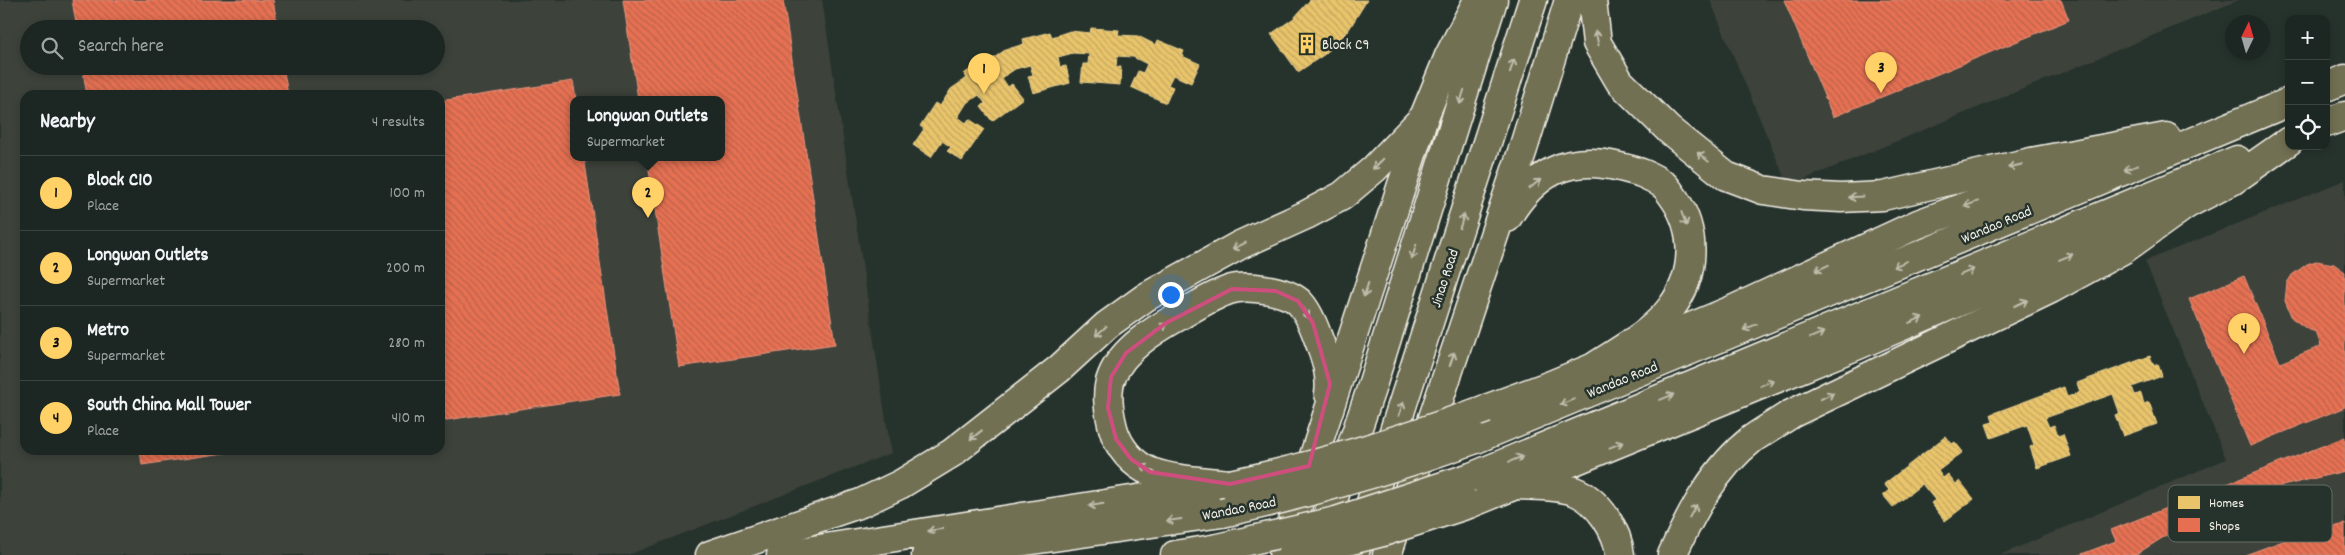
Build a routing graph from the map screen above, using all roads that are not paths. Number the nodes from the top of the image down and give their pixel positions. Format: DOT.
graph roads {
  1 [pos="1478,0"];
  2 [pos="1492,0"];
  3 [pos="1534,0"];
  4 [pos="1569,0"];
  5 [pos="1592,0"];
  6 [pos="2345,79"];
  7 [pos="2330,85"];
  8 [pos="2281,105"];
  9 [pos="2345,116"];
  10 [pos="1424,117"];
  11 [pos="2330,122"];
  12 [pos="2166,137"];
  13 [pos="2285,142"];
  14 [pos="2285,143"];
  15 [pos="2187,204"];
  16 [pos="1487,252"];
  17 [pos="1597,365"];
  18 [pos="1326,414"];
  19 [pos="1230,484"];
  20 [pos="1516,485"];
  21 [pos="710,555"];
  22 [pos="781,555"];
  23 [pos="926,555"];
  24 [pos="1174,555"];
  25 [pos="1282,555"];
  26 [pos="1292,555"];
  27 [pos="1314,555"];
  28 [pos="1354,555"];
  29 [pos="1387,555"];
  30 [pos="1620,555"];
  31 [pos="1672,555"];
  1 -- 10 [label="main road"];
  2 -- 27 [label="main road, one-way"];
  28 -- 3 [label="main road, Jinao Road, one-way"];
  4 -- 16 [label="main road"];
  12 -- 5 [label="main road, one-way"];
  6 -- 7 [label="main road"];
  8 -- 12 [label="main road"];
  8 -- 23 [label="main road, Wandao Road, one-way, bridge"];
  9 -- 11 [label="main road"];
  10 -- 18 [label="main road, one-way"];
  10 -- 21 [label="main road, one-way"];
  12 -- 17 [label="main road, one-way"];
  24 -- 13 [label="main road, one-way, bridge"];
  14 -- 15 [label="main road"];
  20 -- 15 [label="main road, one-way"];
  31 -- 15 [label="main road, one-way"];
  16 -- 17 [label="main road, one-way"];
  29 -- 16 [label="main road, one-way"];
  17 -- 19 [label="main road, bridge"];
  19 -- 18 [label="main road, one-way"];
  18 -- 25 [label="main road"];
  19 -- 22 [label="main road, one-way"];
  20 -- 26 [label="main road, bridge"];
  20 -- 30 [label="main road"];
}
